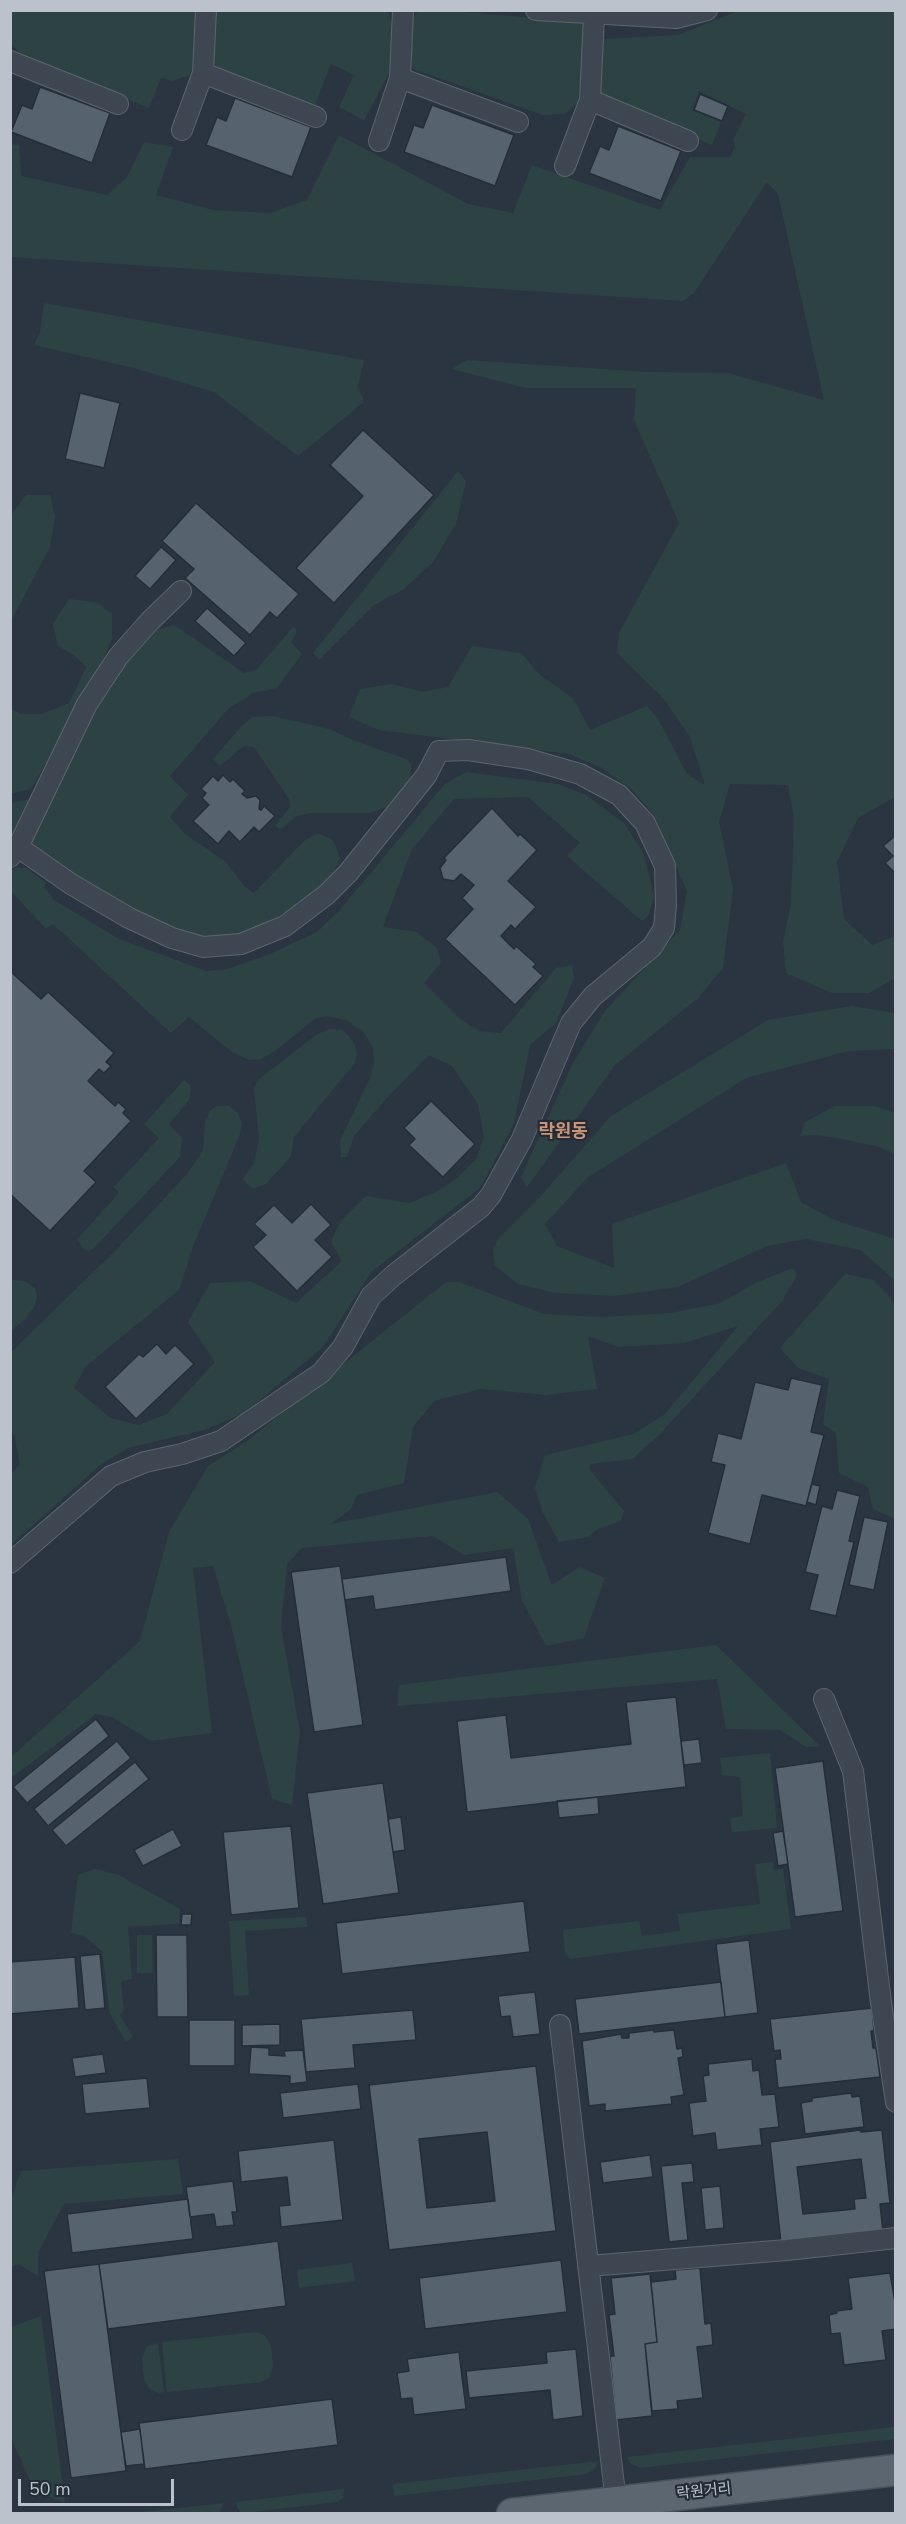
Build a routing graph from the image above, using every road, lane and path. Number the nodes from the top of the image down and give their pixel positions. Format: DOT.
graph roads {
  1 [pos="206,10"];
  2 [pos="403,10"];
  3 [pos="536,10"];
  4 [pos="707,10"];
  5 [pos="594,16"];
  6 [pos="10,61"];
  7 [pos="203,73"];
  8 [pos="400,78"];
  9 [pos="590,100"];
  10 [pos="118,104"];
  11 [pos="316,117"];
  12 [pos="518,122"];
  13 [pos="183,130"];
  14 [pos="379,141"];
  15 [pos="688,141"];
  16 [pos="565,166"];
  17 [pos="181,591"];
  18 [pos="14,852"];
  19 [pos="10,1563"];
  20 [pos="824,1699"];
  21 [pos="560,2025"];
  22 [pos="896,2102"];
  23 [pos="896,2238"];
  24 [pos="588,2266"];
  25 [pos="896,2470"];
  26 [pos="616,2502"];
  27 [pos="513,2514"];
  1 -- 7 [label="street"];
  2 -- 8 [label="street"];
  3 -- 5 [label="street"];
  4 -- 5 [label="street"];
  5 -- 9 [label="street"];
  6 -- 10 [label="street"];
  7 -- 11 [label="street"];
  7 -- 13 [label="street"];
  8 -- 12 [label="street"];
  8 -- 14 [label="street"];
  9 -- 15 [label="street"];
  9 -- 16 [label="street"];
  17 -- 18 [label="street"];
  18 -- 19 [label="street"];
  20 -- 22 [label="street"];
  21 -- 24 [label="street"];
  23 -- 24 [label="street"];
  24 -- 26 [label="street"];
  25 -- 26 [label="main road, 락원거리"];
  26 -- 27 [label="main road, 락원거리"];
}
